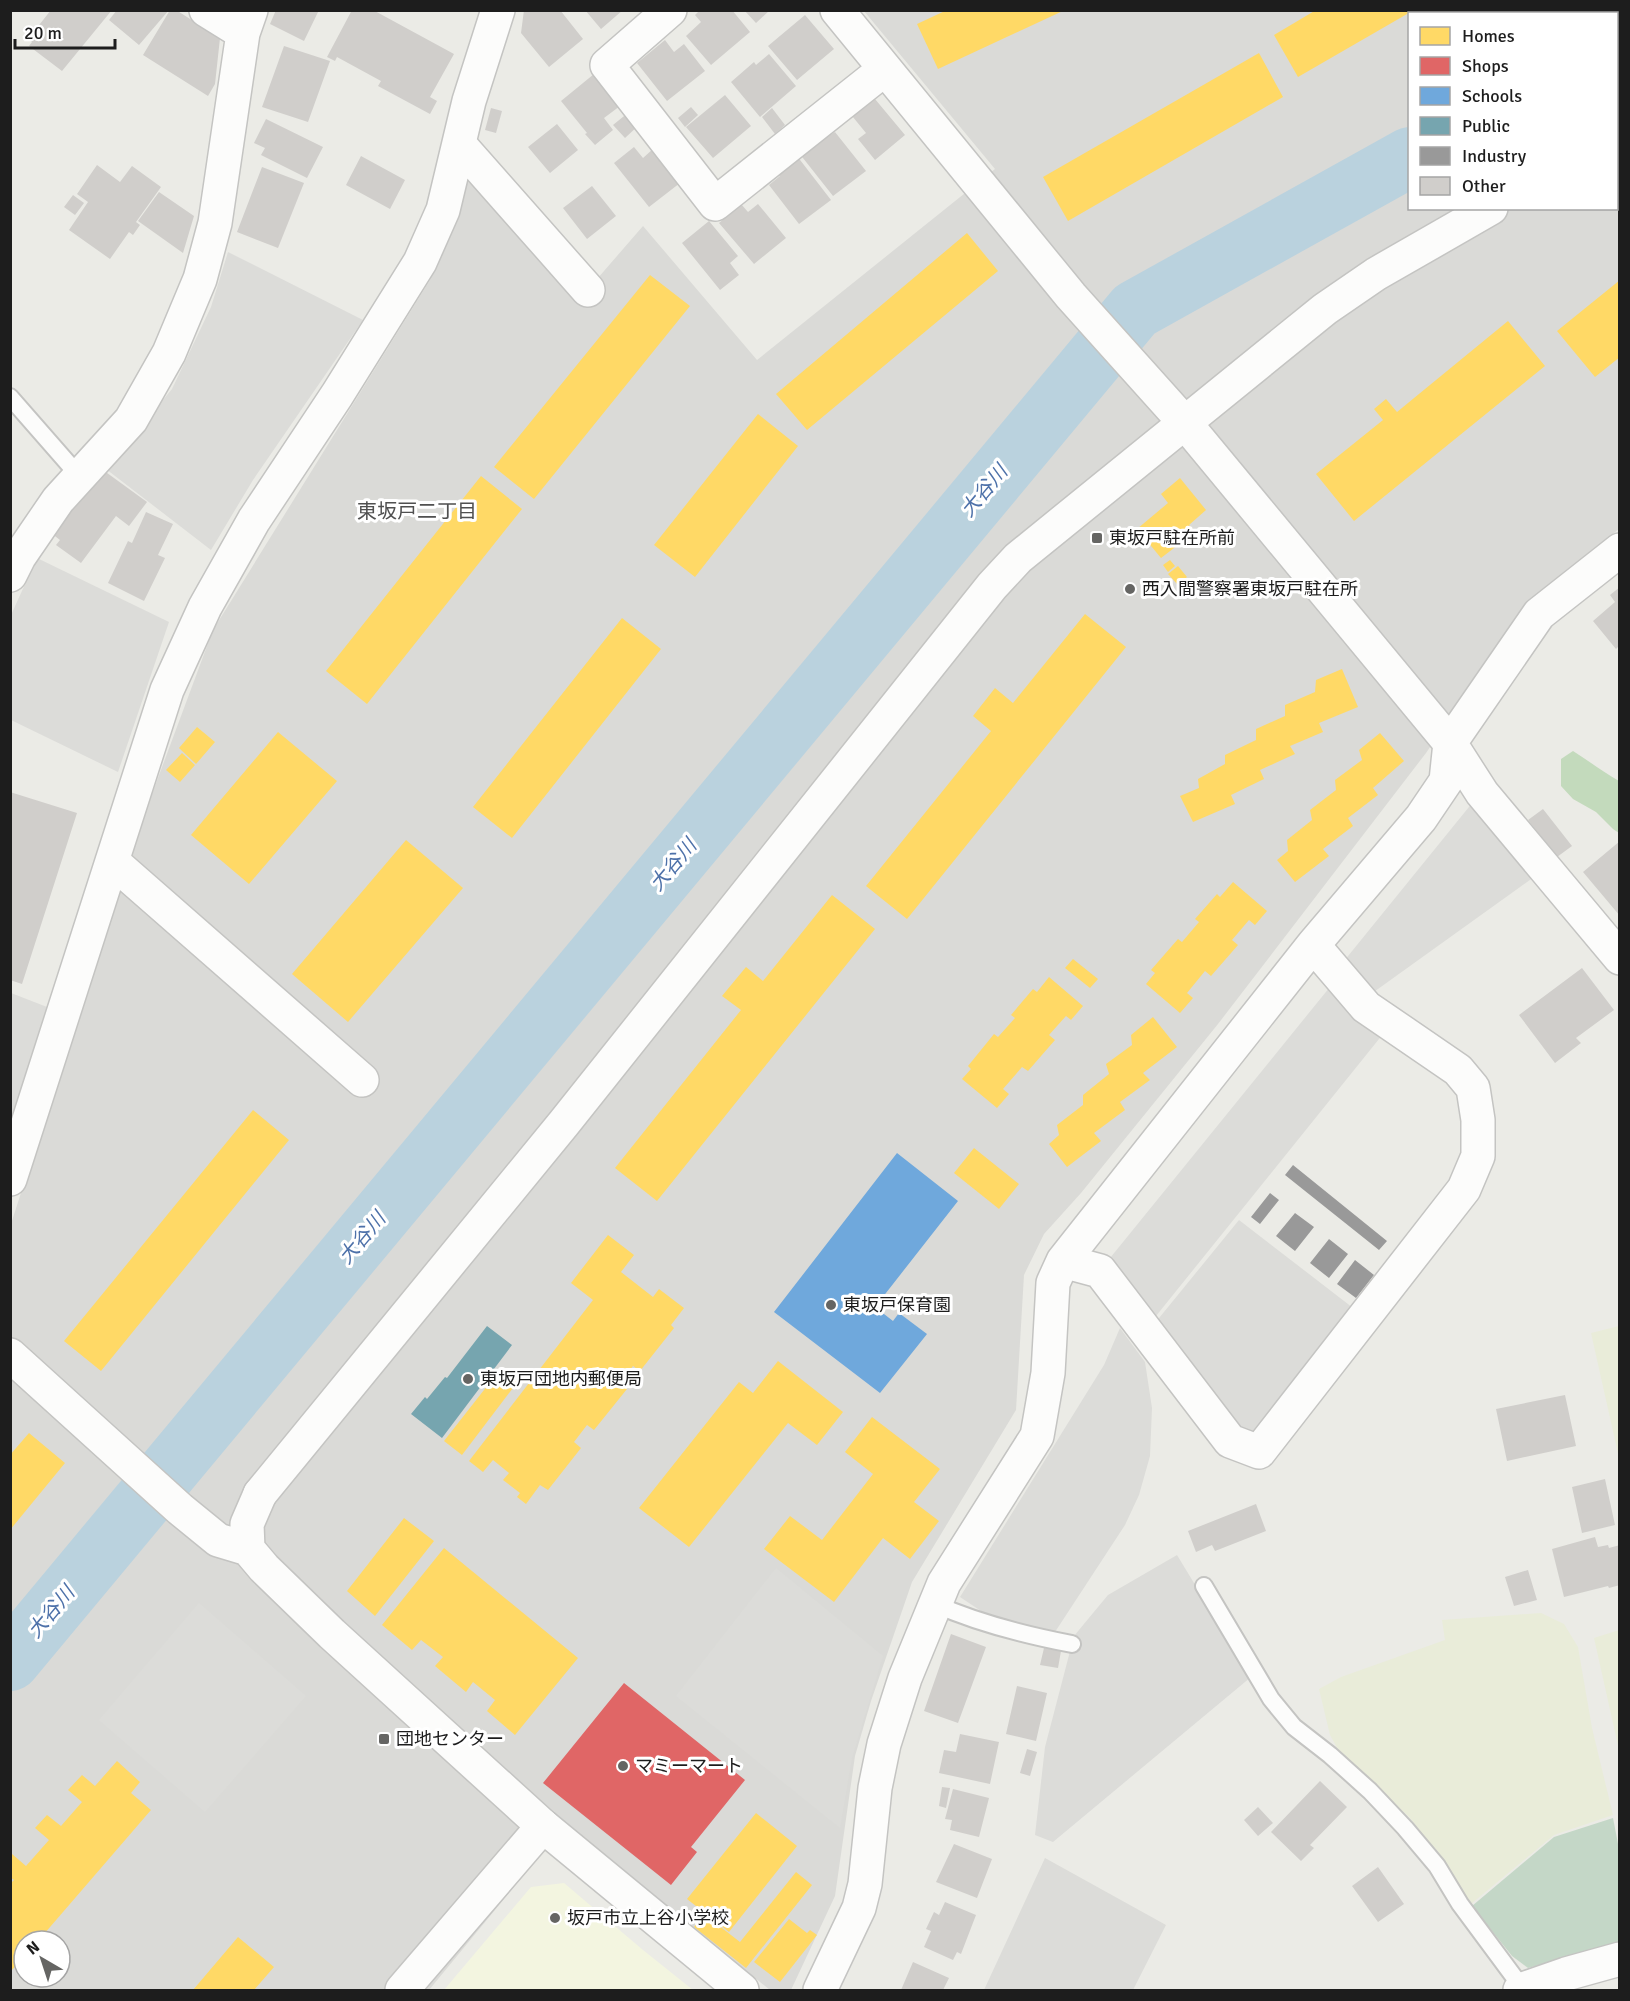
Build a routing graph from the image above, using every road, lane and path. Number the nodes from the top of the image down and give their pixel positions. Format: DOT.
graph roads {
  1 [pos="206,10"];
  2 [pos="498,10"];
  3 [pos="670,10"];
  4 [pos="837,10"];
  5 [pos="247,22"];
  6 [pos="885,69"];
  7 [pos="459,144"];
  8 [pos="1488,210"];
  9 [pos="588,290"];
  10 [pos="10,397"];
  11 [pos="1185,423"];
  12 [pos="80,477"];
  13 [pos="1620,550"];
  14 [pos="10,574"];
  15 [pos="1450,743"];
  16 [pos="112,861"];
  17 [pos="1313,945"];
  18 [pos="1620,958"];
  19 [pos="362,1080"];
  20 [pos="10,1179"];
  21 [pos="1063,1261"];
  22 [pos="10,1355"];
  23 [pos="248,1549"];
  24 [pos="1204,1586"];
  25 [pos="935,1604"];
  26 [pos="1072,1644"];
  27 [pos="543,1826"];
  28 [pos="1620,1959"];
  29 [pos="402,1990"];
  30 [pos="742,1990"];
  31 [pos="820,1990"];
  32 [pos="1522,1990"];
  1 -- 5 [label="street"];
  2 -- 7 [label="street"];
  3 -- 6 [label="street"];
  4 -- 6 [label="street"];
  5 -- 12 [label="street"];
  6 -- 11 [label="street"];
  7 -- 9 [label="street"];
  7 -- 16 [label="street"];
  8 -- 11 [label="street"];
  10 -- 12 [label="lane"];
  11 -- 15 [label="street"];
  11 -- 23 [label="street"];
  12 -- 14 [label="street"];
  13 -- 15 [label="street"];
  15 -- 17 [label="street"];
  15 -- 18 [label="street"];
  16 -- 19 [label="street"];
  16 -- 20 [label="street"];
  17 -- 21 [label="street"];
  17 -- 21 [label="street"];
  21 -- 25 [label="street"];
  22 -- 23 [label="street"];
  23 -- 27 [label="street"];
  24 -- 32 [label="lane"];
  25 -- 26 [label="lane"];
  25 -- 31 [label="street"];
  27 -- 29 [label="street"];
  27 -- 30 [label="street"];
  28 -- 32 [label="street"];
}
